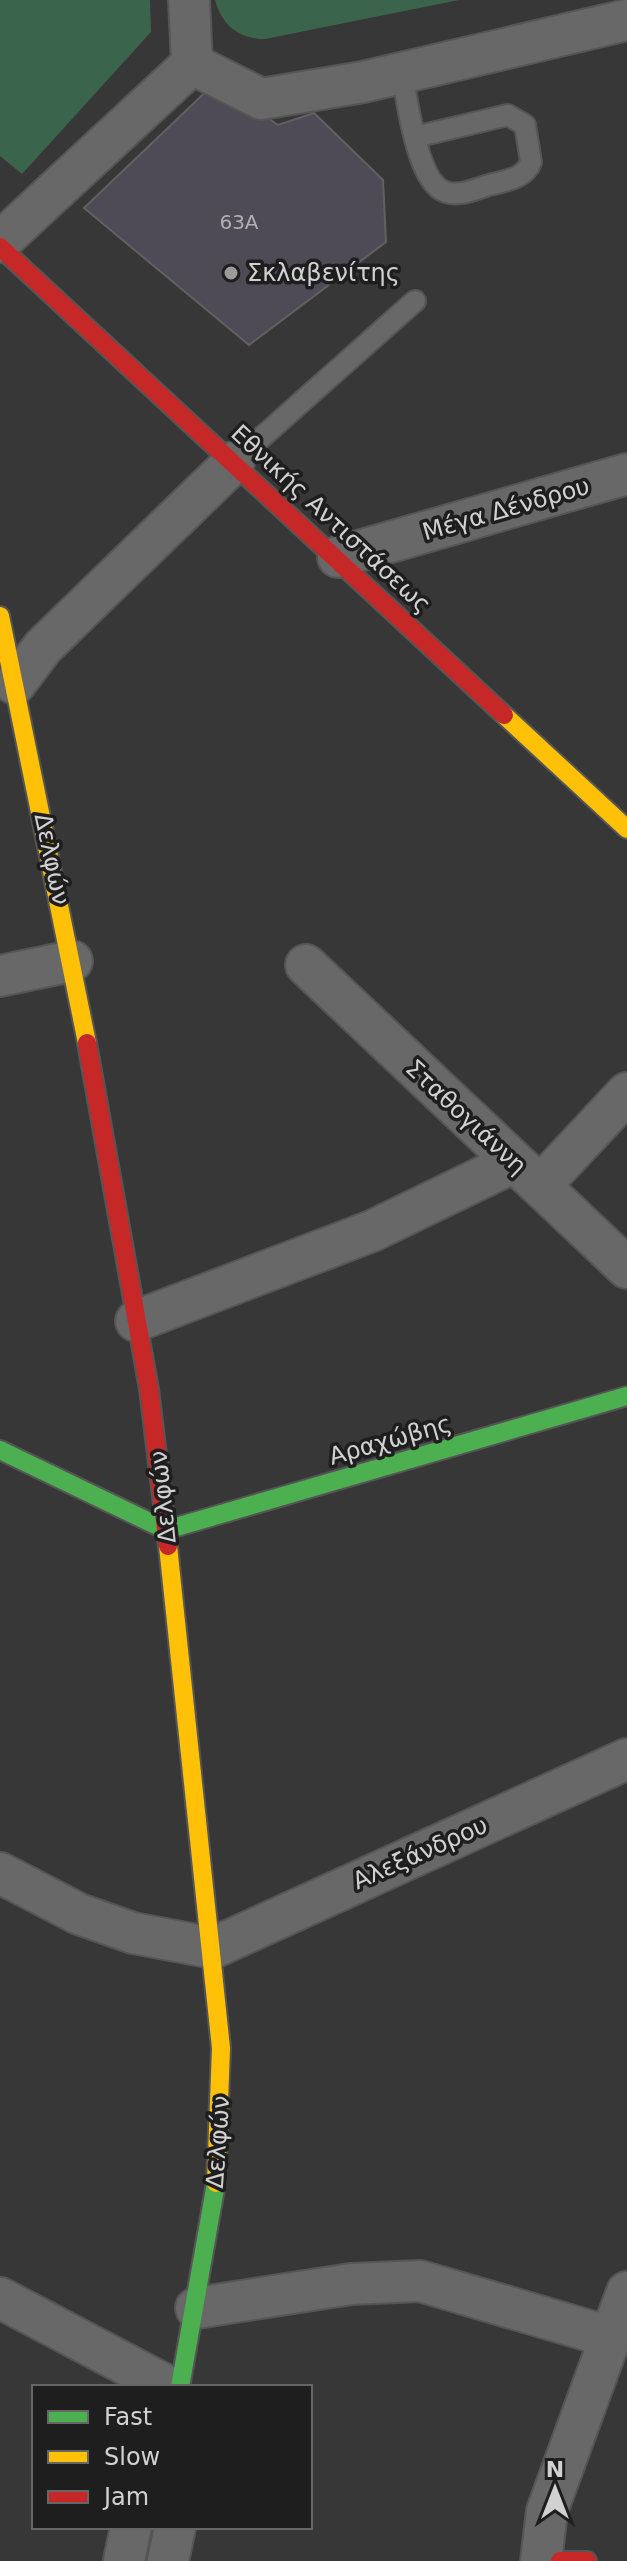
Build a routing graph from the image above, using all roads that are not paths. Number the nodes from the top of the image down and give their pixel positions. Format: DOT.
graph roads {
  1 [pos="189,0"];
  2 [pos="627,20"];
  3 [pos="192,64"];
  4 [pos="402,72"];
  5 [pos="415,137"];
  6 [pos="0,244"];
  7 [pos="415,301"];
  8 [pos="234,462"];
  9 [pos="627,474"];
  10 [pos="338,557"];
  11 [pos="0,616"];
  12 [pos="15,684"];
  13 [pos="627,829"];
  14 [pos="72,961"];
  15 [pos="306,965"];
  16 [pos="0,976"];
  17 [pos="627,1093"];
  18 [pos="527,1174"];
  19 [pos="627,1268"];
  20 [pos="136,1321"];
  21 [pos="627,1396"];
  22 [pos="0,1450"];
  23 [pos="166,1530"];
  24 [pos="627,1759"];
  25 [pos="0,1873"];
  26 [pos="213,1948"];
  27 [pos="627,2292"];
  28 [pos="0,2298"];
  29 [pos="196,2308"];
  30 [pos="610,2337"];
  31 [pos="165,2385"];
  32 [pos="180,2385"];
  33 [pos="131,2529"];
  34 [pos="175,2529"];
  35 [pos="124,2561"];
  36 [pos="168,2561"];
  37 [pos="541,2561"];
  38 [pos="560,2561"];
  39 [pos="587,2561"];
  1 -- 3 [label="street"];
  2 -- 4 [label="street"];
  3 -- 4 [label="street"];
  3 -- 6 [label="street"];
  4 -- 5 [label="lane"];
  5 -- 5 [label="lane"];
  6 -- 8 [label="street, Εθνικής Αντιστάσεως"];
  7 -- 8 [label="lane"];
  8 -- 10 [label="street, Εθνικής Αντιστάσεως"];
  8 -- 12 [label="street"];
  9 -- 10 [label="street, Μέγα Δένδρου"];
  10 -- 13 [label="street, Εθνικής Αντιστάσεως"];
  11 -- 12 [label="street, Δελφών"];
  12 -- 14 [label="street, Δελφών"];
  14 -- 16 [label="street"];
  14 -- 20 [label="street, Δελφών"];
  15 -- 18 [label="street, Σταθογιάννη"];
  17 -- 18 [label="street"];
  18 -- 19 [label="street, Σταθογιάννη"];
  18 -- 20 [label="street"];
  20 -- 23 [label="street, Δελφών"];
  21 -- 23 [label="street, Αραχώβης"];
  22 -- 23 [label="street"];
  23 -- 26 [label="street, Δελφών"];
  24 -- 26 [label="street, Αλεξάνδρου"];
  25 -- 26 [label="street"];
  26 -- 29 [label="street, Δελφών"];
  27 -- 30 [label="street"];
  28 -- 31 [label="street"];
  29 -- 30 [label="street"];
  29 -- 32 [label="street, Δελφών"];
  30 -- 37 [label="street"];
  33 -- 35 [label="street"];
  34 -- 36 [label="street"];
  38 -- 39 [label="street"];
}
